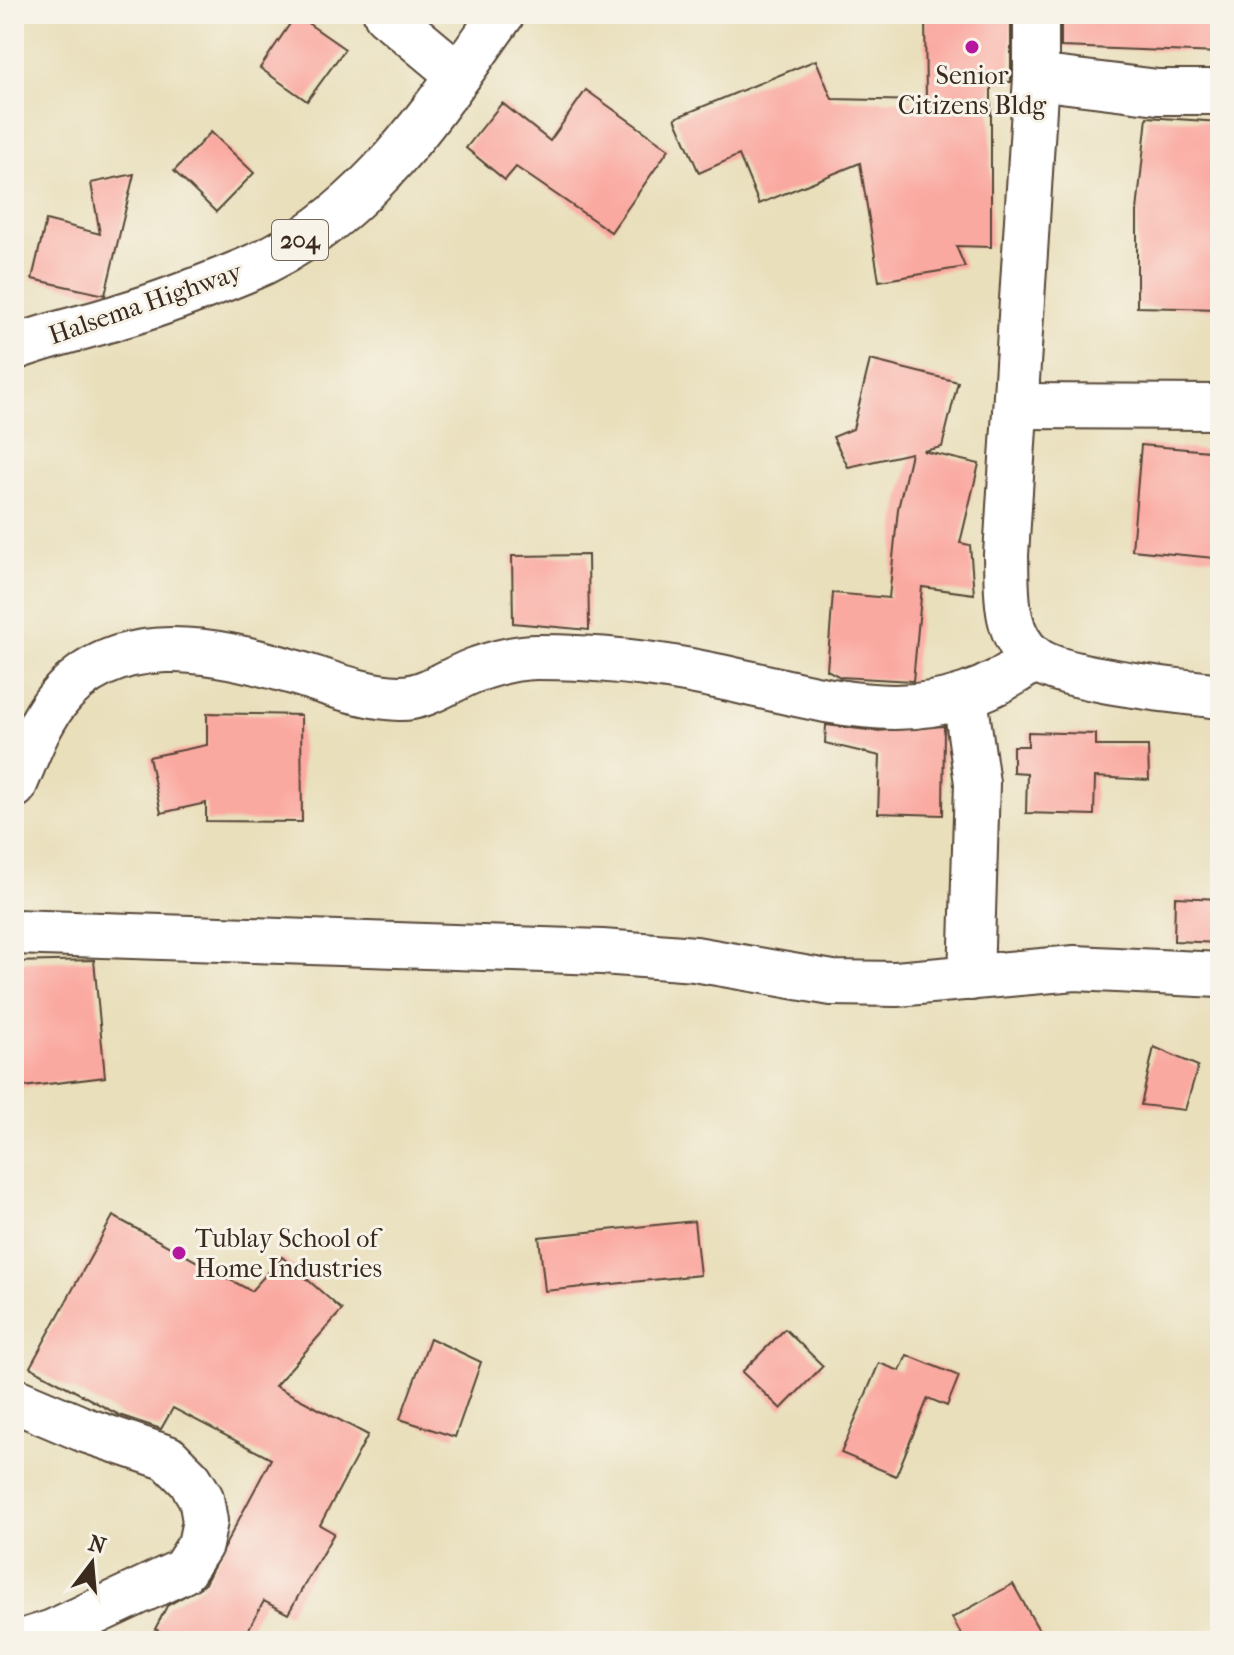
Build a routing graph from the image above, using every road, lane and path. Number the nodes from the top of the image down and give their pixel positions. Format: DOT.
graph roads {
  1 [pos="386,14"];
  2 [pos="502,14"];
  3 [pos="1036,14"];
  4 [pos="459,75"];
  5 [pos="1036,77"];
  6 [pos="1220,92"];
  7 [pos="14,348"];
  8 [pos="1017,406"];
  9 [pos="1220,407"];
  10 [pos="1034,659"];
  11 [pos="1220,696"];
  12 [pos="965,697"];
  13 [pos="14,786"];
  14 [pos="14,932"];
  15 [pos="1220,975"];
  16 [pos="971,978"];
  17 [pos="14,1400"];
  18 [pos="25,1641"];
  1 -- 4 [label="main road"];
  2 -- 4 [label="main road, Halsema Highway / 204"];
  3 -- 5 [label="main road"];
  4 -- 7 [label="main road, Halsema Highway / 204"];
  5 -- 6 [label="main road"];
  5 -- 8 [label="main road"];
  8 -- 9 [label="main road"];
  8 -- 10 [label="main road"];
  10 -- 11 [label="main road"];
  10 -- 12 [label="main road"];
  12 -- 13 [label="main road"];
  12 -- 16 [label="main road"];
  14 -- 16 [label="main road"];
  15 -- 16 [label="main road"];
  17 -- 18 [label="main road"];
}
